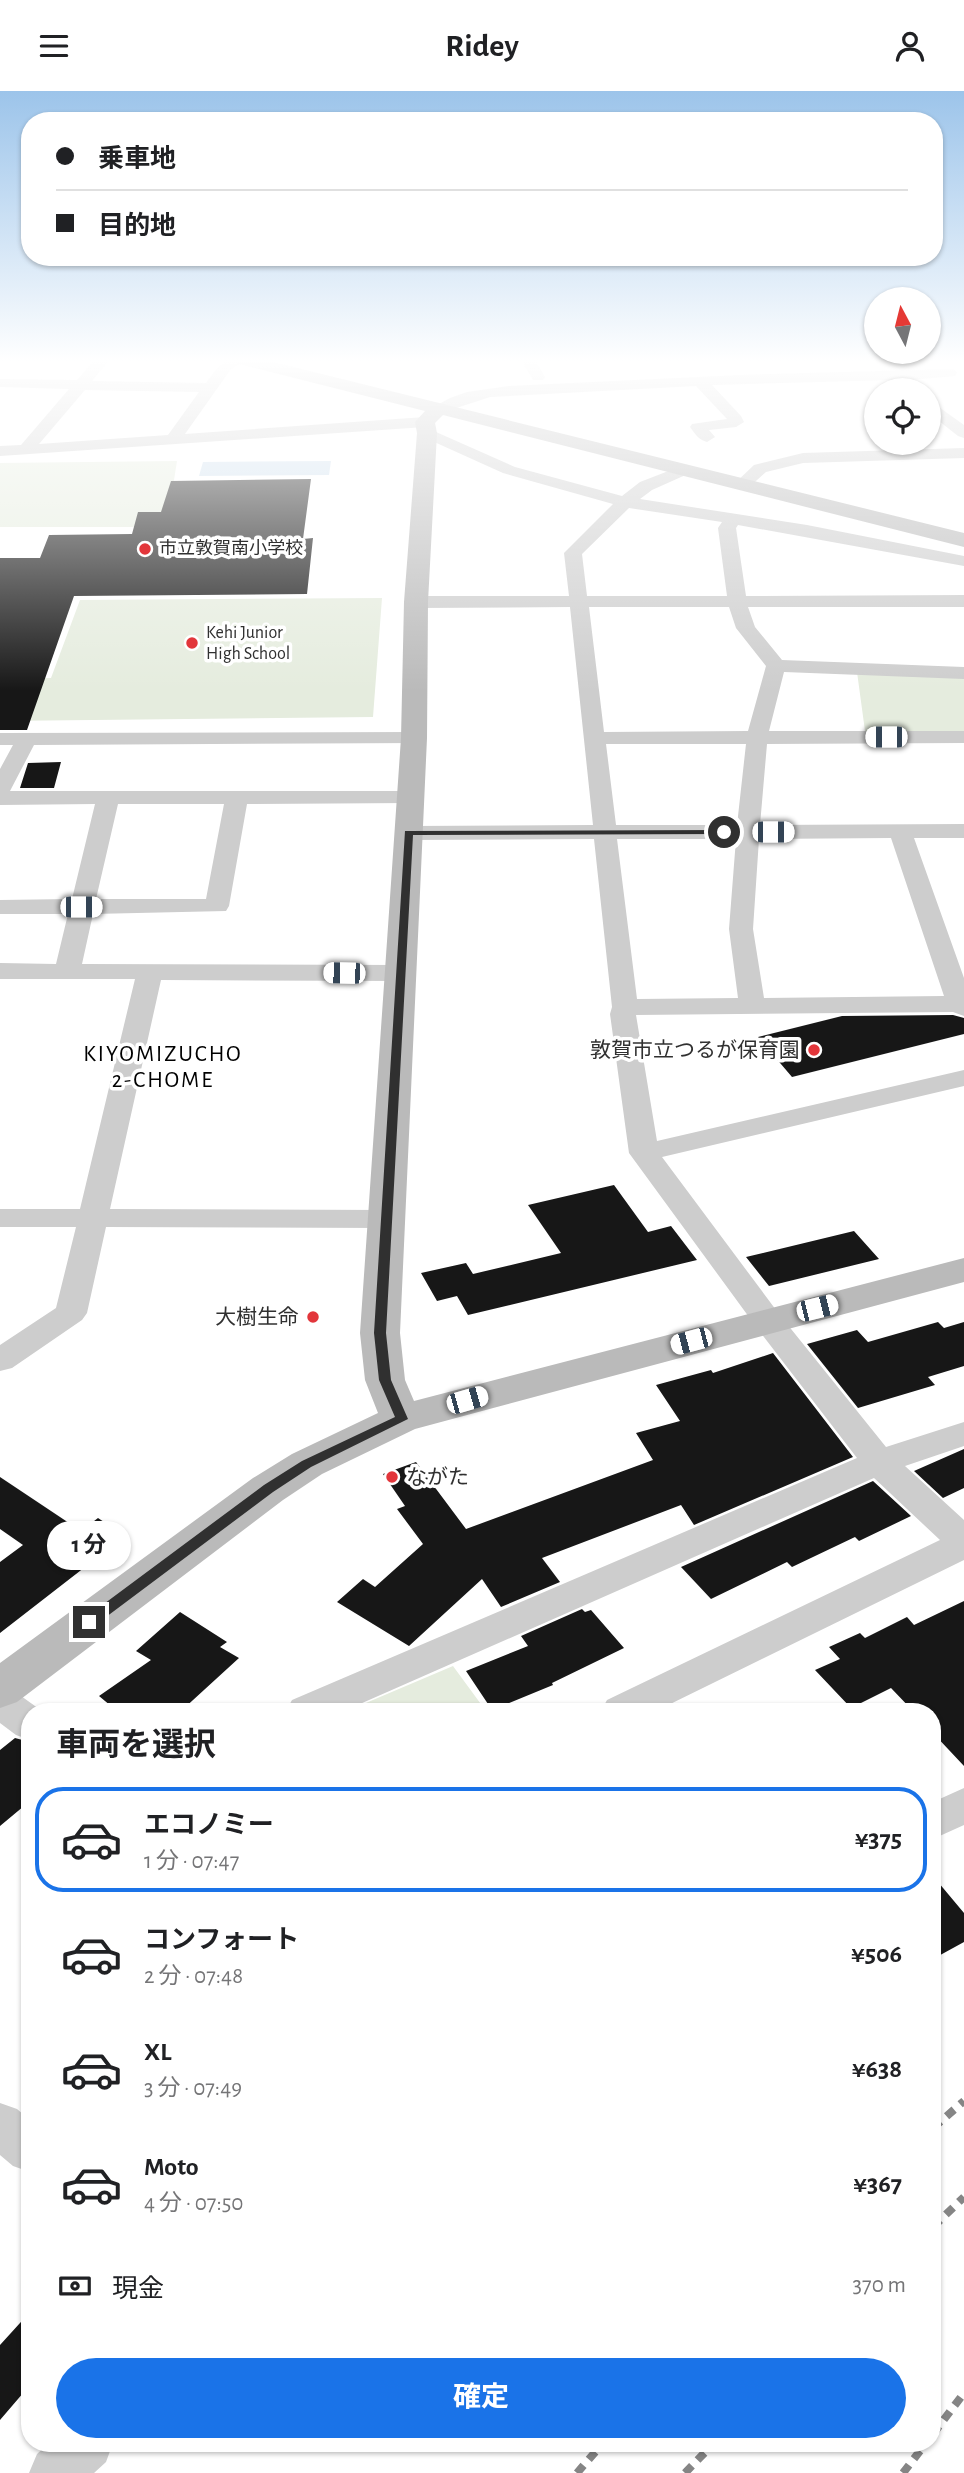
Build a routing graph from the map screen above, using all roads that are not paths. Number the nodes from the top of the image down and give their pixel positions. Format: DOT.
graph roads {
  1 [pos="426,469"];
  2 [pos="508,469"];
  3 [pos="680,469"];
  4 [pos="759,469"];
  5 [pos="684,470"];
  6 [pos="741,485"];
  7 [pos="625,502"];
  8 [pos="733,518"];
  9 [pos="964,540"];
  10 [pos="964,561"];
  11 [pos="964,601"];
  12 [pos="416,602"];
  13 [pos="580,602"];
  14 [pos="737,602"];
  15 [pos="776,666"];
  16 [pos="964,673"];
  17 [pos="757,737"];
  18 [pos="964,737"];
  19 [pos="414,738"];
  20 [pos="595,738"];
  21 [pos="0,739"];
  22 [pos="27,739"];
  23 [pos="0,789"];
  24 [pos="411,796"];
  25 [pos="237,797"];
  26 [pos="108,798"];
  27 [pos="0,799"];
  28 [pos="900,831"];
  29 [pos="964,831"];
  30 [pos="605,832"];
  31 [pos="748,832"];
  32 [pos="408,833"];
  33 [pos="81,907"];
  34 [pos="0,908"];
  35 [pos="0,971"];
  36 [pos="67,971"];
  37 [pos="150,972"];
  38 [pos="400,974"];
  39 [pos="752,1006"];
  40 [pos="962,1006"];
  41 [pos="625,1007"];
  42 [pos="964,1078"];
  43 [pos="644,1153"];
  44 [pos="93,1217"];
  45 [pos="0,1218"];
  46 [pos="386,1219"];
  47 [pos="964,1270"];
  48 [pos="768,1321"];
  49 [pos="0,1360"];
  50 [pos="401,1419"];
  51 [pos="964,1434"];
  52 [pos="878,1462"];
  53 [pos="964,1542"];
  54 [pos="0,1689"];
  55 [pos="0,1702"];
  56 [pos="324,1703"];
  57 [pos="637,1703"];
  58 [pos="21,1717"];
  59 [pos="964,1805"];
  60 [pos="941,1818"];
  61 [pos="0,2125"];
  62 [pos="21,2142"];
  63 [pos="78,2452"];
  64 [pos="56,2473"];
  1 -- 12 [label="street"];
  2 -- 7 [label="street"];
  3 -- 5 [label="street"];
  4 -- 6 [label="street"];
  5 -- 6 [label="street"];
  5 -- 7 [label="street"];
  6 -- 9 [label="street"];
  7 -- 8 [label="street"];
  7 -- 13 [label="street"];
  8 -- 10 [label="street"];
  8 -- 14 [label="street"];
  11 -- 14 [label="street"];
  12 -- 13 [label="street"];
  12 -- 19 [label="street"];
  13 -- 14 [label="street"];
  13 -- 20 [label="street"];
  14 -- 15 [label="street"];
  15 -- 16 [label="street"];
  15 -- 17 [label="street"];
  17 -- 18 [label="street"];
  17 -- 20 [label="street"];
  17 -- 31 [label="street"];
  19 -- 22 [label="street"];
  19 -- 24 [label="street"];
  20 -- 30 [label="street"];
  21 -- 22 [label="street"];
  22 -- 23 [label="street"];
  24 -- 25 [label="street"];
  24 -- 32 [label="street"];
  25 -- 26 [label="street"];
  25 -- 33 [label="street"];
  26 -- 27 [label="street"];
  26 -- 33 [label="street"];
  28 -- 29 [label="street"];
  28 -- 31 [label="street"];
  28 -- 40 [label="street"];
  30 -- 31 [label="street"];
  30 -- 32 [label="street"];
  30 -- 41 [label="street"];
  31 -- 39 [label="street"];
  32 -- 38 [label="street"];
  33 -- 34 [label="street"];
  33 -- 36 [label="street"];
  35 -- 36 [label="street"];
  36 -- 37 [label="street"];
  37 -- 38 [label="street"];
  37 -- 44 [label="street"];
  38 -- 46 [label="street"];
  39 -- 40 [label="street"];
  39 -- 41 [label="street"];
  41 -- 43 [label="street"];
  42 -- 43 [label="street"];
  43 -- 48 [label="street"];
  44 -- 45 [label="street"];
  44 -- 46 [label="street"];
  44 -- 49 [label="street"];
  46 -- 50 [label="street"];
  47 -- 48 [label="street"];
  48 -- 50 [label="street"];
  48 -- 52 [label="street"];
  50 -- 54 [label="street"];
  51 -- 52 [label="street"];
  52 -- 53 [label="street"];
  52 -- 56 [label="street"];
  53 -- 57 [label="street"];
  55 -- 58 [label="street"];
  59 -- 60 [label="street"];
  61 -- 62 [label="street"];
  63 -- 64 [label="street"];
}
